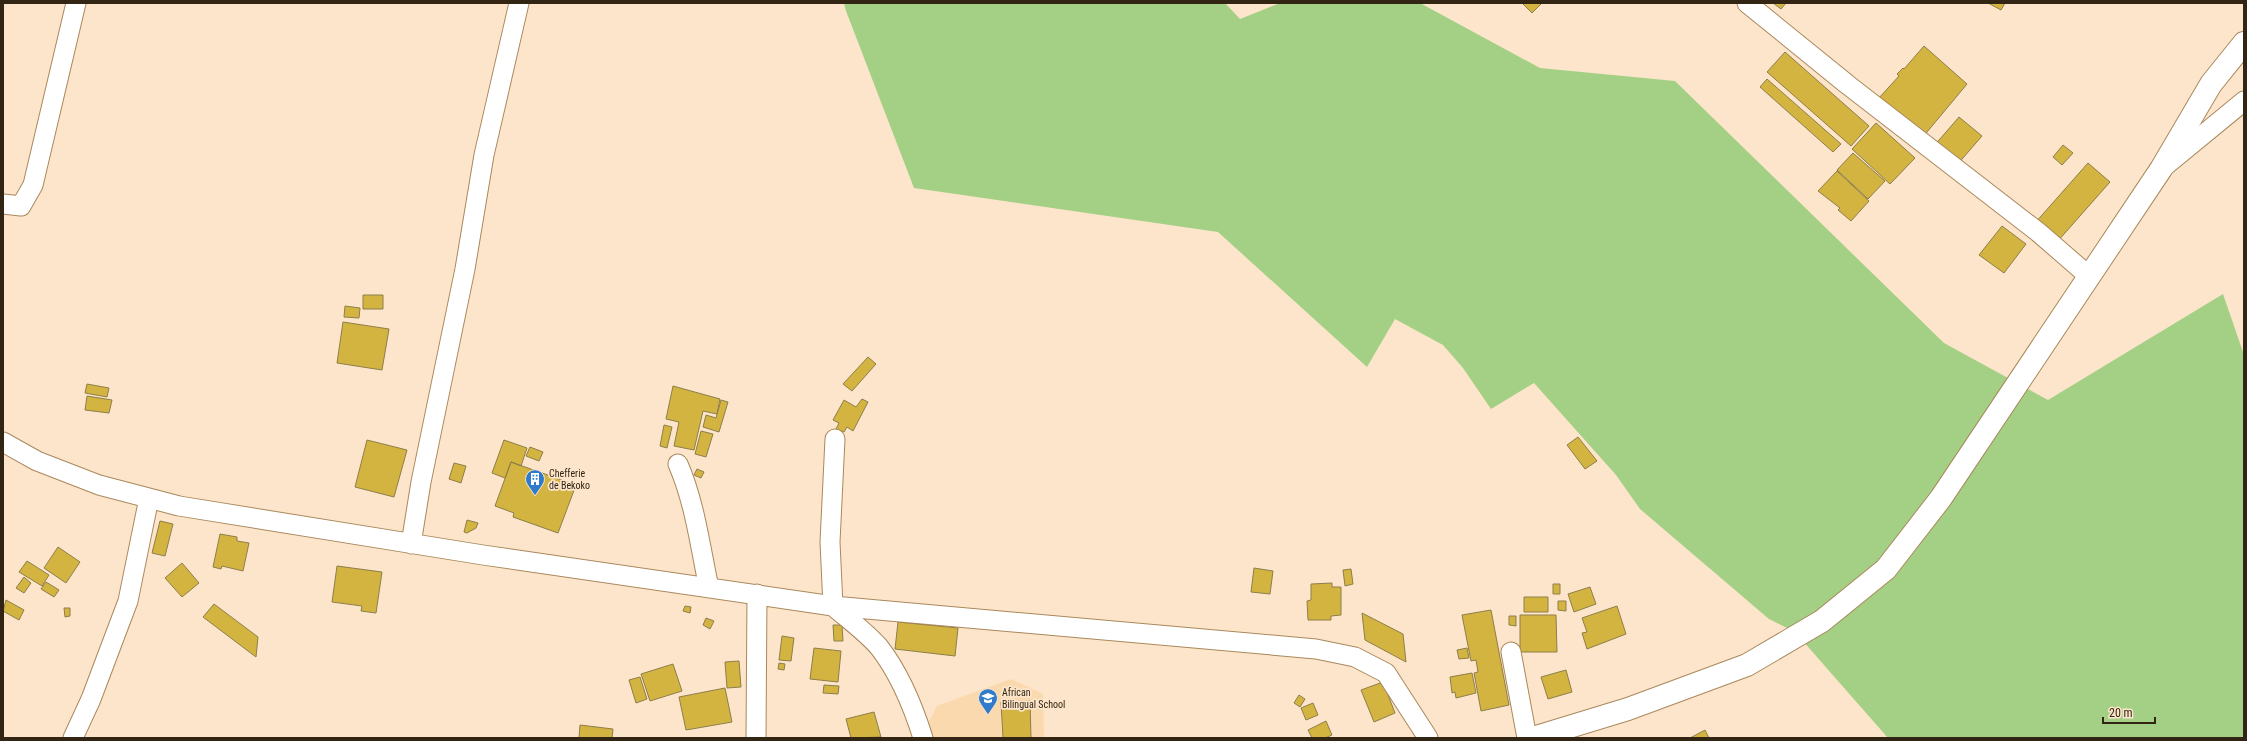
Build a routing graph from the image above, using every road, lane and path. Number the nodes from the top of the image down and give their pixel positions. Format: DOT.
graph roads {
  1 [pos="76,3"];
  2 [pos="519,3"];
  3 [pos="1747,3"];
  4 [pos="2244,43"];
  5 [pos="2244,101"];
  6 [pos="2161,169"];
  7 [pos="3,204"];
  8 [pos="2090,277"];
  9 [pos="835,439"];
  10 [pos="3,442"];
  11 [pos="678,464"];
  12 [pos="149,498"];
  13 [pos="410,544"];
  14 [pos="709,588"];
  15 [pos="757,594"];
  16 [pos="833,606"];
  17 [pos="1511,652"];
  18 [pos="73,738"];
  19 [pos="756,738"];
  20 [pos="923,738"];
  21 [pos="1428,738"];
  22 [pos="1527,738"];
  23 [pos="1533,738"];
  1 -- 7 [label="street"];
  2 -- 13 [label="street"];
  3 -- 8 [label="street"];
  4 -- 6 [label="main road"];
  5 -- 6 [label="street"];
  6 -- 8 [label="main road"];
  8 -- 23 [label="main road"];
  9 -- 16 [label="street"];
  10 -- 12 [label="street"];
  11 -- 14 [label="street"];
  12 -- 13 [label="street"];
  12 -- 18 [label="street"];
  13 -- 14 [label="street"];
  14 -- 15 [label="street"];
  15 -- 16 [label="street"];
  15 -- 19 [label="street"];
  16 -- 20 [label="street"];
  16 -- 21 [label="street"];
  17 -- 22 [label="street"];
}
